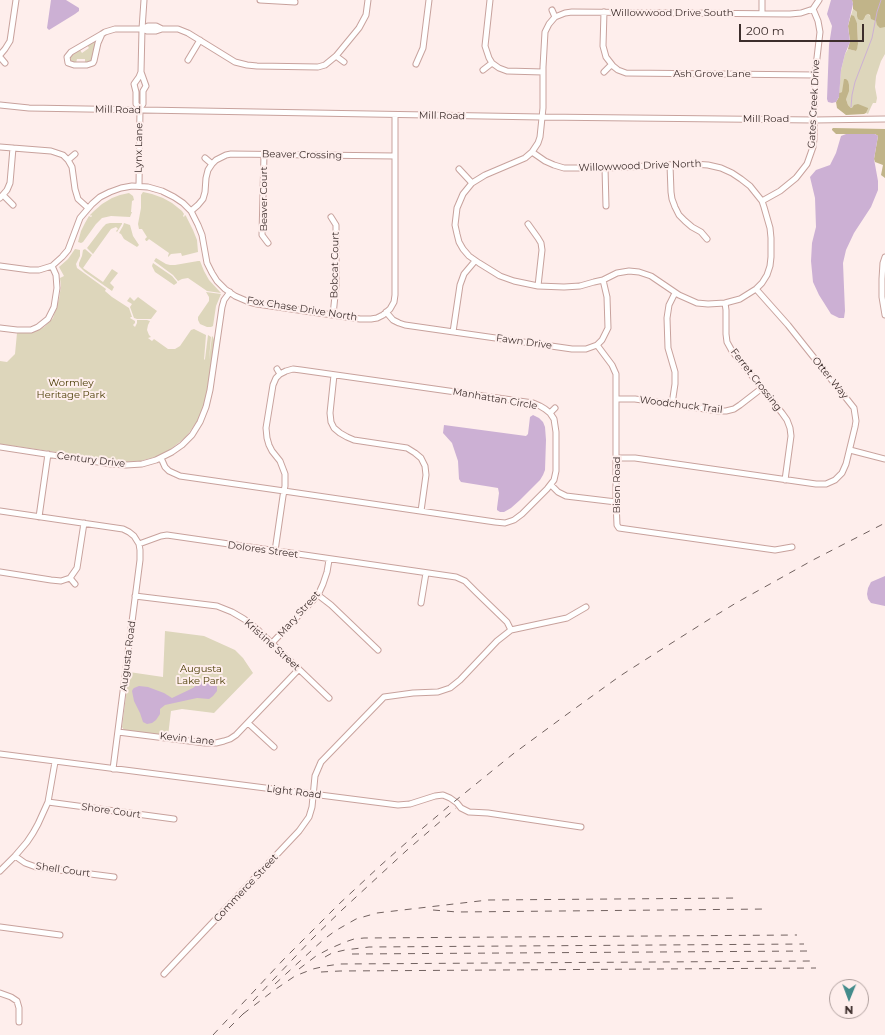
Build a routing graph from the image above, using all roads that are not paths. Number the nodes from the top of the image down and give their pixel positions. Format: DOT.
graph roads {
  1 [pos="16,0"];
  2 [pos="144,0"];
  3 [pos="260,0"];
  4 [pos="368,0"];
  5 [pos="429,0"];
  6 [pos="490,0"];
  7 [pos="762,0"];
  8 [pos="819,0"];
  9 [pos="295,2"];
  10 [pos="813,9"];
  11 [pos="552,10"];
  12 [pos="604,12"];
  13 [pos="762,13"];
  14 [pos="556,17"];
  15 [pos="142,29"];
  16 [pos="102,34"];
  17 [pos="200,40"];
  18 [pos="0,56"];
  19 [pos="336,56"];
  20 [pos="188,60"];
  21 [pos="344,62"];
  22 [pos="5,63"];
  23 [pos="492,63"];
  24 [pos="416,64"];
  25 [pos="611,65"];
  26 [pos="483,70"];
  27 [pos="141,72"];
  28 [pos="543,72"];
  29 [pos="604,72"];
  30 [pos="814,75"];
  31 [pos="0,105"];
  32 [pos="140,109"];
  33 [pos="395,115"];
  34 [pos="541,117"];
  35 [pos="885,119"];
  36 [pos="814,120"];
  37 [pos="0,147"];
  38 [pos="13,148"];
  39 [pos="532,152"];
  40 [pos="74,154"];
  41 [pos="264,154"];
  42 [pos="395,156"];
  43 [pos="205,158"];
  44 [pos="68,160"];
  45 [pos="212,164"];
  46 [pos="670,165"];
  47 [pos="604,168"];
  48 [pos="459,169"];
  49 [pos="472,183"];
  50 [pos="139,186"];
  51 [pos="2,196"];
  52 [pos="762,201"];
  53 [pos="13,205"];
  54 [pos="606,206"];
  55 [pos="88,208"];
  56 [pos="191,211"];
  57 [pos="331,217"];
  58 [pos="528,224"];
  59 [pos="707,238"];
  60 [pos="268,243"];
  61 [pos="885,257"];
  62 [pos="475,261"];
  63 [pos="0,266"];
  64 [pos="52,266"];
  65 [pos="603,280"];
  66 [pos="538,286"];
  67 [pos="756,289"];
  68 [pos="230,292"];
  69 [pos="675,293"];
  70 [pos="725,303"];
  71 [pos="386,312"];
  72 [pos="333,314"];
  73 [pos="885,315"];
  74 [pos="0,328"];
  75 [pos="453,332"];
  76 [pos="597,345"];
  77 [pos="277,369"];
  78 [pos="280,374"];
  79 [pos="334,375"];
  80 [pos="762,388"];
  81 [pos="616,399"];
  82 [pos="672,404"];
  83 [pos="555,408"];
  84 [pos="550,413"];
  85 [pos="0,447"];
  86 [pos="850,450"];
  87 [pos="48,454"];
  88 [pos="160,458"];
  89 [pos="617,458"];
  90 [pos="885,459"];
  91 [pos="785,480"];
  92 [pos="551,485"];
  93 [pos="284,491"];
  94 [pos="616,502"];
  95 [pos="0,511"];
  96 [pos="421,511"];
  97 [pos="39,517"];
  98 [pos="84,523"];
  99 [pos="139,544"];
  100 [pos="792,548"];
  101 [pos="276,551"];
  102 [pos="329,560"];
  103 [pos="0,572"];
  104 [pos="426,573"];
  105 [pos="70,578"];
  106 [pos="75,584"];
  107 [pos="318,595"];
  108 [pos="136,596"];
  109 [pos="421,603"];
  110 [pos="586,607"];
  111 [pos="511,630"];
  112 [pos="272,643"];
  113 [pos="378,650"];
  114 [pos="299,669"];
  115 [pos="329,698"];
  116 [pos="248,723"];
  117 [pos="118,732"];
  118 [pos="274,747"];
  119 [pos="0,754"];
  120 [pos="55,762"];
  121 [pos="113,769"];
  122 [pos="313,794"];
  123 [pos="48,802"];
  124 [pos="174,819"];
  125 [pos="581,827"];
  126 [pos="15,856"];
  127 [pos="0,871"];
  128 [pos="114,877"];
  129 [pos="0,927"];
  130 [pos="60,935"];
  131 [pos="164,974"];
  132 [pos="0,993"];
  133 [pos="19,1022"];
  1 -- 18 [label="street"];
  2 -- 15 [label="street"];
  3 -- 9 [label="street"];
  4 -- 19 [label="street"];
  5 -- 24 [label="street"];
  6 -- 23 [label="street"];
  7 -- 13 [label="street"];
  8 -- 10 [label="street"];
  10 -- 13 [label="street, Willowwood Drive South"];
  10 -- 30 [label="street, Gates Creek Drive"];
  11 -- 14 [label="street"];
  12 -- 13 [label="street, Willowwood Drive South"];
  12 -- 14 [label="street, Willowwood Drive South"];
  12 -- 25 [label="street"];
  14 -- 28 [label="street"];
  15 -- 16 [label="street"];
  15 -- 17 [label="street"];
  15 -- 27 [label="street"];
  16 -- 16 [label="street"];
  17 -- 19 [label="street"];
  17 -- 20 [label="street"];
  18 -- 22 [label="street"];
  19 -- 21 [label="street"];
  23 -- 26 [label="street"];
  23 -- 28 [label="street"];
  25 -- 29 [label="street"];
  25 -- 30 [label="street, Ash Grove Lane"];
  27 -- 32 [label="street"];
  27 -- 32 [label="street"];
  28 -- 34 [label="street"];
  30 -- 36 [label="street, Gates Creek Drive"];
  31 -- 32 [label="street, Mill Road"];
  32 -- 33 [label="street, Mill Road"];
  32 -- 50 [label="street, Lynx Lane"];
  33 -- 34 [label="street, Mill Road"];
  33 -- 42 [label="street"];
  34 -- 36 [label="street, Mill Road"];
  34 -- 39 [label="street"];
  35 -- 36 [label="street, Mill Road"];
  36 -- 52 [label="street, Gates Creek Drive"];
  37 -- 38 [label="street"];
  38 -- 44 [label="street"];
  38 -- 51 [label="street"];
  39 -- 47 [label="street, Willowwood Drive North"];
  39 -- 49 [label="street, Willowwood Drive North"];
  40 -- 44 [label="street"];
  41 -- 42 [label="street, Beaver Crossing"];
  41 -- 45 [label="street, Beaver Crossing"];
  41 -- 60 [label="street, Beaver Court"];
  42 -- 71 [label="street"];
  43 -- 45 [label="street"];
  44 -- 55 [label="street"];
  45 -- 56 [label="street"];
  46 -- 47 [label="street, Willowwood Drive North"];
  46 -- 52 [label="street, Willowwood Drive North"];
  46 -- 59 [label="street"];
  47 -- 54 [label="street"];
  48 -- 49 [label="street"];
  49 -- 62 [label="street, Willowwood Drive North"];
  50 -- 55 [label="street, Fox Chase Drive North"];
  50 -- 56 [label="street, Fox Chase Drive North"];
  51 -- 53 [label="street"];
  52 -- 67 [label="street, Willowwood Drive North"];
  55 -- 64 [label="street, Fox Chase Drive North"];
  56 -- 68 [label="street, Fox Chase Drive North"];
  57 -- 72 [label="street, Bobcat Court"];
  58 -- 66 [label="street"];
  61 -- 73 [label="street"];
  62 -- 66 [label="street, Willowwood Drive North"];
  62 -- 75 [label="street"];
  63 -- 64 [label="street"];
  64 -- 74 [label="street"];
  65 -- 66 [label="street, Willowwood Drive North"];
  65 -- 69 [label="street, Willowwood Drive North"];
  65 -- 76 [label="street"];
  67 -- 70 [label="street, Willowwood Drive North"];
  67 -- 86 [label="street, Otter Way"];
  68 -- 72 [label="street, Fox Chase Drive North"];
  68 -- 88 [label="street, Century Drive"];
  69 -- 70 [label="street, Willowwood Drive North"];
  69 -- 82 [label="street"];
  70 -- 80 [label="street, Ferret Crossing"];
  71 -- 72 [label="street, Fox Chase Drive North"];
  71 -- 75 [label="street, Fawn Drive"];
  75 -- 76 [label="street, Fawn Drive"];
  76 -- 81 [label="street, Bison Road"];
  77 -- 78 [label="street"];
  78 -- 79 [label="street, Manhattan Circle"];
  78 -- 93 [label="street"];
  79 -- 84 [label="street, Manhattan Circle"];
  79 -- 96 [label="street"];
  80 -- 82 [label="street, Woodchuck Trail"];
  80 -- 91 [label="street, Ferret Crossing"];
  81 -- 82 [label="street, Woodchuck Trail"];
  81 -- 89 [label="street, Bison Road"];
  83 -- 84 [label="street"];
  84 -- 92 [label="street, Manhattan Circle"];
  85 -- 87 [label="street, Century Drive"];
  86 -- 90 [label="street"];
  86 -- 91 [label="street, Otter Way"];
  87 -- 88 [label="street, Century Drive"];
  87 -- 97 [label="street"];
  88 -- 93 [label="street"];
  89 -- 91 [label="street, Otter Way"];
  89 -- 94 [label="street, Bison Road"];
  92 -- 94 [label="street"];
  92 -- 96 [label="street"];
  93 -- 96 [label="street"];
  93 -- 101 [label="street"];
  94 -- 100 [label="street, Bison Road"];
  95 -- 97 [label="street"];
  97 -- 98 [label="street"];
  98 -- 99 [label="street"];
  98 -- 105 [label="street"];
  99 -- 101 [label="street, Dolores Street"];
  99 -- 108 [label="street, Augusta Road"];
  101 -- 102 [label="street, Dolores Street"];
  102 -- 104 [label="street, Dolores Street"];
  102 -- 107 [label="street, Mary Street"];
  103 -- 105 [label="street"];
  104 -- 109 [label="street"];
  104 -- 111 [label="street, Dolores Street"];
  105 -- 106 [label="street"];
  107 -- 112 [label="street, Mary Street"];
  107 -- 113 [label="street"];
  108 -- 112 [label="street, Kristine Street"];
  108 -- 117 [label="street, Augusta Road"];
  110 -- 111 [label="street"];
  111 -- 122 [label="street, Commerce Street"];
  112 -- 114 [label="street, Kristine Street"];
  114 -- 115 [label="street, Kristine Street"];
  114 -- 116 [label="street, Kevin Lane"];
  116 -- 117 [label="street, Kevin Lane"];
  116 -- 118 [label="street"];
  117 -- 121 [label="street, Augusta Road"];
  119 -- 120 [label="street, Light Road"];
  120 -- 121 [label="street, Light Road"];
  120 -- 123 [label="street"];
  121 -- 122 [label="street, Light Road"];
  122 -- 125 [label="street, Light Road"];
  122 -- 131 [label="street, Commerce Street"];
  123 -- 124 [label="street, Shore Court"];
  123 -- 126 [label="street"];
  126 -- 127 [label="street"];
  126 -- 128 [label="street, Shell Court"];
  129 -- 130 [label="street"];
  132 -- 133 [label="street"];
}
